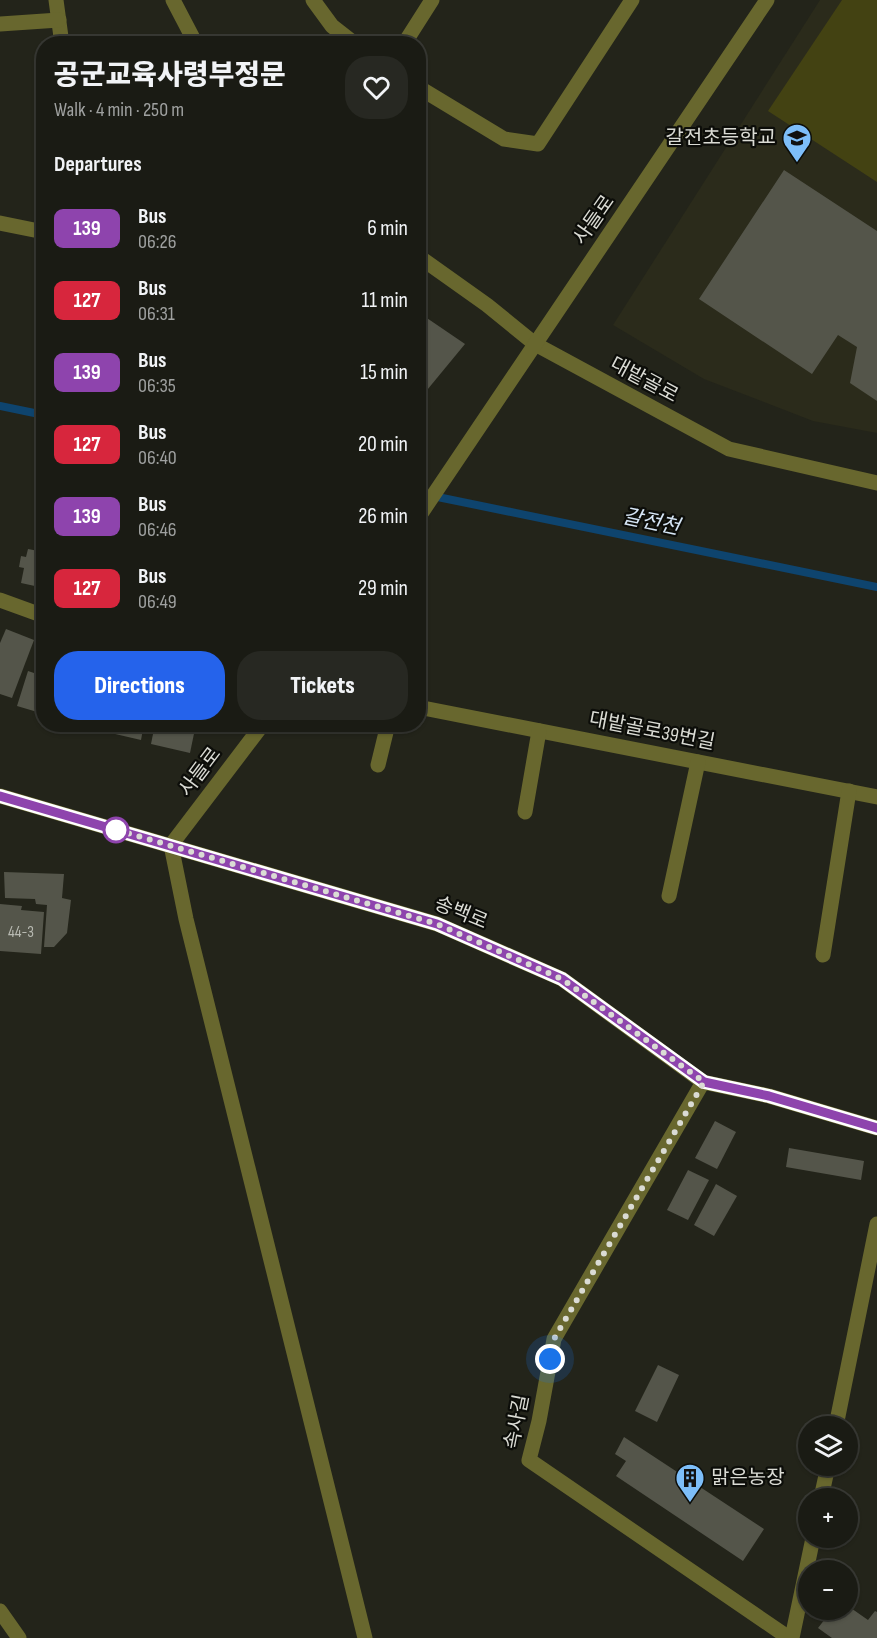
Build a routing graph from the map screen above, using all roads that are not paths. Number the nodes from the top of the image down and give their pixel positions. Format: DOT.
graph roads {
  1 [pos="56,0"];
  2 [pos="173,0"];
  3 [pos="313,0"];
  4 [pos="432,0"];
  5 [pos="632,0"];
  6 [pos="767,0"];
  7 [pos="59,21"];
  8 [pos="0,24"];
  9 [pos="61,36"];
  10 [pos="192,36"];
  11 [pos="345,36"];
  12 [pos="409,36"];
  13 [pos="426,92"];
  14 [pos="0,223"];
  15 [pos="36,230"];
  16 [pos="426,262"];
  17 [pos="535,344"];
  18 [pos="877,483"];
  19 [pos="426,506"];
  20 [pos="0,600"];
  21 [pos="36,613"];
  22 [pos="426,709"];
  23 [pos="539,731"];
  24 [pos="257,732"];
  25 [pos="386,732"];
  26 [pos="698,762"];
  27 [pos="378,765"];
  28 [pos="849,791"];
  29 [pos="0,796"];
  30 [pos="877,797"];
  31 [pos="525,812"];
  32 [pos="171,845"];
  33 [pos="669,896"];
  34 [pos="823,955"];
  35 [pos="704,1082"];
  36 [pos="877,1128"];
  37 [pos="877,1224"];
  38 [pos="838,1416"];
  39 [pos="811,1548"];
  40 [pos="0,1611"];
  41 [pos="19,1638"];
  42 [pos="365,1638"];
  43 [pos="791,1638"];
  1 -- 7 [label="street"];
  2 -- 10 [label="street"];
  3 -- 11 [label="street"];
  4 -- 12 [label="street"];
  5 -- 13 [label="street"];
  6 -- 17 [label="street, 사들로"];
  7 -- 8 [label="street"];
  7 -- 9 [label="street"];
  14 -- 15 [label="street"];
  16 -- 17 [label="street, 대밭골로"];
  17 -- 18 [label="street, 대밭골로"];
  17 -- 19 [label="street, 사들로"];
  20 -- 21 [label="street"];
  22 -- 23 [label="street, 대밭골로39번길"];
  23 -- 26 [label="street, 대밭골로39번길"];
  23 -- 31 [label="street"];
  24 -- 32 [label="street, 사들로"];
  25 -- 27 [label="street"];
  26 -- 28 [label="street, 대밭골로39번길"];
  26 -- 33 [label="street"];
  28 -- 30 [label="street, 대밭골로39번길"];
  28 -- 34 [label="street"];
  29 -- 32 [label="street, 송백로"];
  32 -- 35 [label="street, 송백로"];
  32 -- 42 [label="street"];
  35 -- 36 [label="street, 송백로"];
  35 -- 43 [label="street, 속사길"];
  37 -- 38 [label="street"];
  39 -- 43 [label="street"];
  40 -- 41 [label="street"];
}
